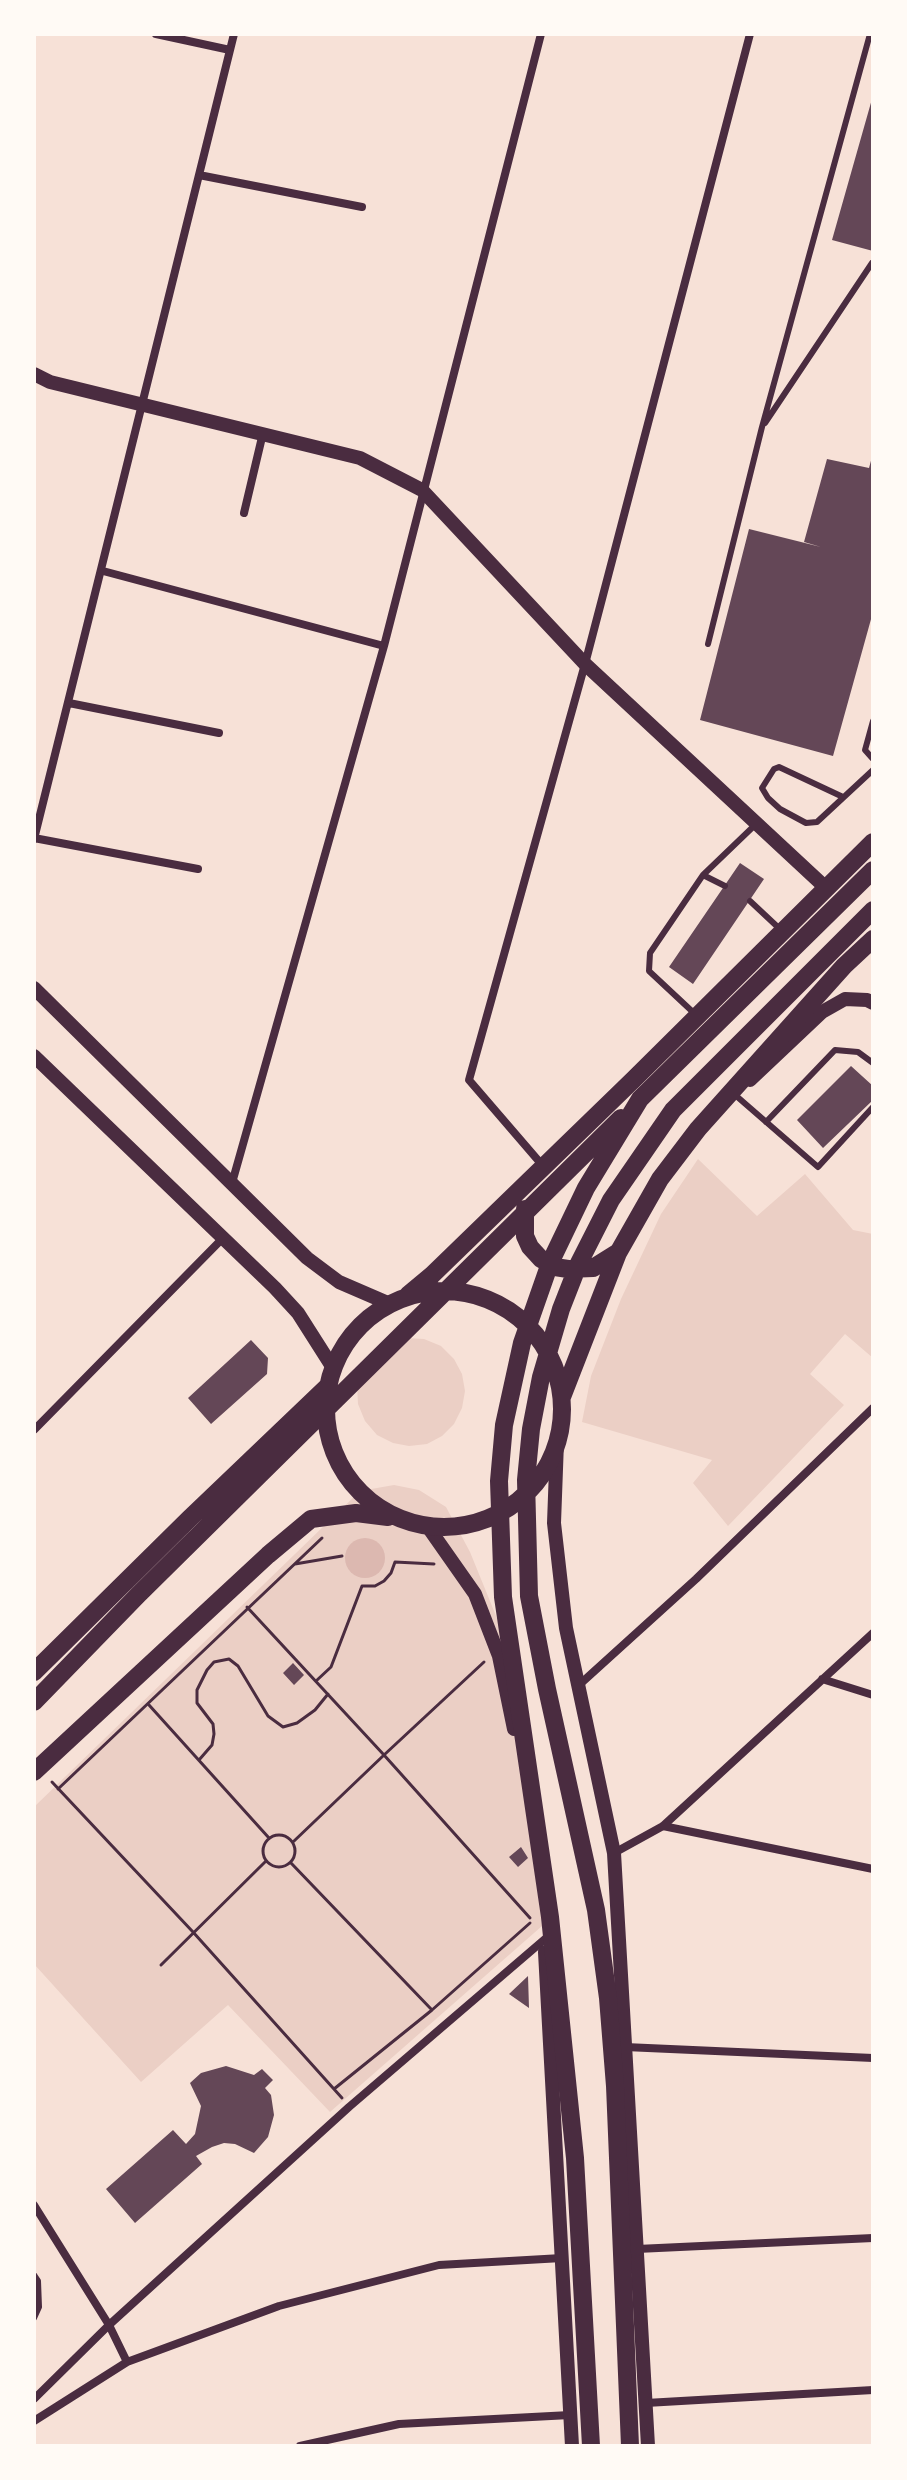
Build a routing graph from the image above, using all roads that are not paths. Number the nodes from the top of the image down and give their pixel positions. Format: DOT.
graph roads {
  1 [pos="156,34"];
  2 [pos="234,34"];
  3 [pos="541,34"];
  4 [pos="750,34"];
  5 [pos="870,34"];
  6 [pos="230,50"];
  7 [pos="199,175"];
  8 [pos="362,207"];
  9 [pos="872,263"];
  10 [pos="34,374"];
  11 [pos="143,405"];
  12 [pos="762,427"];
  13 [pos="263,433"];
  14 [pos="422,490"];
  15 [pos="244,513"];
  16 [pos="103,571"];
  17 [pos="708,644"];
  18 [pos="384,646"];
  19 [pos="585,664"];
  20 [pos="69,703"];
  21 [pos="873,721"];
  22 [pos="219,733"];
  23 [pos="873,759"];
  24 [pos="873,770"];
  25 [pos="843,797"];
  26 [pos="755,825"];
  27 [pos="34,838"];
  28 [pos="873,842"];
  29 [pos="198,869"];
  30 [pos="873,870"];
  31 [pos="703,875"];
  32 [pos="725,886"];
  33 [pos="826,888"];
  34 [pos="750,901"];
  35 [pos="873,910"];
  36 [pos="783,931"];
  37 [pos="873,939"];
  38 [pos="34,988"];
  39 [pos="873,1003"];
  40 [pos="698,1016"];
  41 [pos="34,1056"];
  42 [pos="873,1063"];
  43 [pos="734,1090"];
  44 [pos="640,1099"];
  45 [pos="873,1107"];
  46 [pos="766,1122"];
  47 [pos="544,1167"];
  48 [pos="232,1183"];
  49 [pos="223,1238"];
  50 [pos="618,1253"];
  51 [pos="398,1300"];
  52 [pos="333,1368"];
  53 [pos="328,1386"];
  54 [pos="561,1399"];
  55 [pos="873,1408"];
  56 [pos="34,1430"];
  57 [pos="557,1442"];
  58 [pos="396,1518"];
  59 [pos="428,1527"];
  60 [pos="873,1633"];
  61 [pos="34,1672"];
  62 [pos="822,1679"];
  63 [pos="579,1685"];
  64 [pos="873,1695"];
  65 [pos="34,1702"];
  66 [pos="36,1770"];
  67 [pos="663,1826"];
  68 [pos="614,1853"];
  69 [pos="873,1869"];
  70 [pos="545,1939"];
  71 [pos="625,2047"];
  72 [pos="873,2058"];
  73 [pos="34,2205"];
  74 [pos="873,2238"];
  75 [pos="637,2249"];
  76 [pos="562,2258"];
  77 [pos="34,2275"];
  78 [pos="34,2318"];
  79 [pos="109,2325"];
  80 [pos="127,2362"];
  81 [pos="873,2390"];
  82 [pos="34,2399"];
  83 [pos="646,2403"];
  84 [pos="570,2415"];
  85 [pos="34,2421"];
  86 [pos="300,2446"];
  87 [pos="572,2446"];
  88 [pos="591,2446"];
  89 [pos="630,2446"];
  90 [pos="648,2446"];
  1 -- 6 [label="street"];
  2 -- 6 [label="street"];
  3 -- 14 [label="street"];
  4 -- 19 [label="street"];
  5 -- 12 [label="lane"];
  6 -- 7 [label="street"];
  7 -- 8 [label="street"];
  7 -- 11 [label="street"];
  9 -- 12 [label="lane"];
  10 -- 11 [label="street"];
  11 -- 13 [label="street"];
  11 -- 16 [label="street"];
  12 -- 17 [label="lane"];
  13 -- 14 [label="street"];
  13 -- 15 [label="street"];
  14 -- 18 [label="street"];
  14 -- 19 [label="street"];
  16 -- 18 [label="street"];
  16 -- 20 [label="street"];
  18 -- 48 [label="street"];
  19 -- 26 [label="street"];
  19 -- 47 [label="street"];
  20 -- 22 [label="street"];
  20 -- 27 [label="street"];
  21 -- 23 [label="lane"];
  24 -- 25 [label="lane"];
  25 -- 25 [label="lane"];
  26 -- 31 [label="lane"];
  26 -- 33 [label="street"];
  27 -- 29 [label="street"];
  28 -- 33 [label="main road"];
  30 -- 44 [label="main road"];
  31 -- 32 [label="lane"];
  31 -- 40 [label="lane"];
  33 -- 36 [label="main road"];
  34 -- 36 [label="lane"];
  35 -- 89 [label="main road"];
  36 -- 40 [label="main road"];
  37 -- 43 [label="main road"];
  38 -- 48 [label="street"];
  39 -- 43 [label="street"];
  40 -- 47 [label="main road"];
  41 -- 49 [label="street"];
  42 -- 46 [label="lane"];
  43 -- 46 [label="lane"];
  43 -- 50 [label="main road"];
  44 -- 65 [label="main road"];
  44 -- 88 [label="main road"];
  45 -- 46 [label="lane"];
  47 -- 50 [label="main road"];
  47 -- 51 [label="main road"];
  48 -- 51 [label="street"];
  49 -- 52 [label="street"];
  49 -- 56 [label="street"];
  50 -- 54 [label="main road"];
  51 -- 52 [label="main road"];
  51 -- 54 [label="main road"];
  52 -- 53 [label="main road"];
  53 -- 58 [label="main road"];
  53 -- 61 [label="main road"];
  54 -- 57 [label="main road"];
  55 -- 63 [label="street"];
  57 -- 59 [label="main road"];
  57 -- 63 [label="street"];
  58 -- 59 [label="main road"];
  58 -- 66 [label="main road"];
  59 -- 70 [label="street"];
  60 -- 62 [label="street"];
  62 -- 64 [label="street"];
  62 -- 67 [label="street"];
  63 -- 68 [label="street"];
  67 -- 68 [label="street"];
  67 -- 69 [label="street"];
  68 -- 71 [label="street"];
  70 -- 76 [label="street"];
  70 -- 79 [label="street"];
  71 -- 72 [label="street"];
  71 -- 75 [label="street"];
  73 -- 79 [label="street"];
  74 -- 75 [label="street"];
  75 -- 83 [label="street"];
  76 -- 80 [label="street"];
  76 -- 84 [label="street"];
  77 -- 78 [label="lane"];
  79 -- 80 [label="street"];
  79 -- 82 [label="street"];
  80 -- 85 [label="street"];
  81 -- 83 [label="street"];
  83 -- 90 [label="street"];
  84 -- 86 [label="street"];
  84 -- 87 [label="street"];
}
